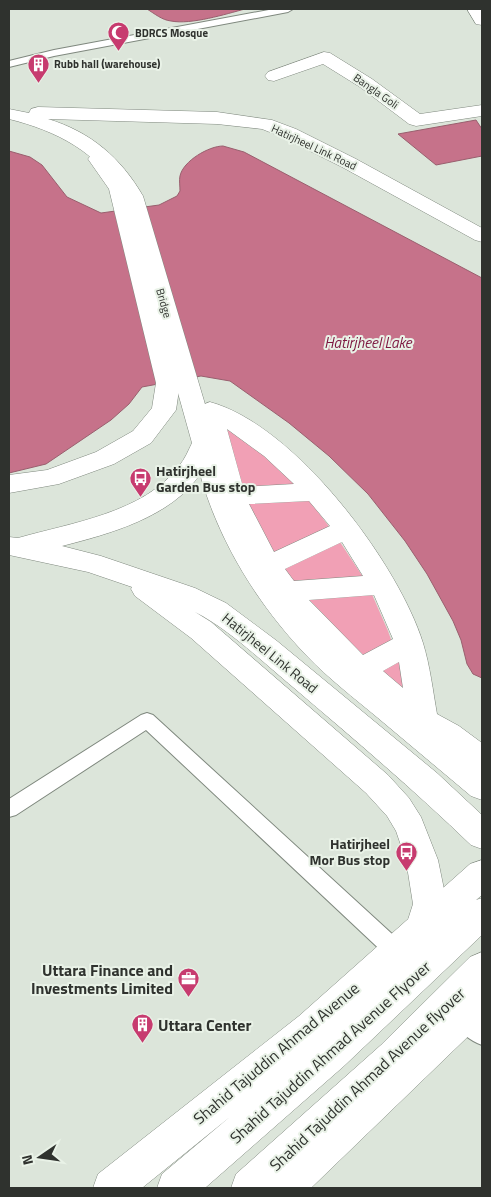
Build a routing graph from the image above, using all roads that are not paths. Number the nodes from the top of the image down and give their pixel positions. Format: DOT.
graph roads {
  1 [pos="288,9"];
  2 [pos="475,9"];
  3 [pos="482,20"];
  4 [pos="9,64"];
  5 [pos="274,76"];
  6 [pos="482,111"];
  7 [pos="9,114"];
  8 [pos="482,236"];
  9 [pos="204,444"];
  10 [pos="9,484"];
  11 [pos="315,492"];
  12 [pos="233,496"];
  13 [pos="347,529"];
  14 [pos="12,547"];
  15 [pos="268,566"];
  16 [pos="132,577"];
  17 [pos="383,584"];
  18 [pos="285,592"];
  19 [pos="409,644"];
  20 [pos="362,669"];
  21 [pos="423,721"];
  22 [pos="482,760"];
  23 [pos="482,787"];
  24 [pos="9,809"];
  25 [pos="482,835"];
  26 [pos="482,874"];
  27 [pos="482,912"];
  28 [pos="423,926"];
  29 [pos="396,951"];
  30 [pos="482,968"];
  31 [pos="476,1018"];
  32 [pos="112,1188"];
  33 [pos="176,1188"];
  34 [pos="250,1188"];
  35 [pos="283,1188"];
  1 -- 4 [label="lane"];
  2 -- 3 [label="main road"];
  5 -- 6 [label="main road, Bangla Goli"];
  7 -- 8 [label="main road, Hatirjheel Link Road"];
  7 -- 9 [label="main road, Bridge"];
  7 -- 10 [label="main road"];
  9 -- 14 [label="main road, Hatirjheel Link Road"];
  9 -- 23 [label="main road"];
  11 -- 12 [label="main road"];
  11 -- 12 [label="main road"];
  11 -- 13 [label="main road"];
  12 -- 15 [label="main road"];
  13 -- 15 [label="main road"];
  13 -- 17 [label="main road"];
  14 -- 16 [label="main road, Hatirjheel Link Road"];
  15 -- 18 [label="main road"];
  16 -- 25 [label="main road, Hatirjheel Link Road"];
  16 -- 28 [label="main road"];
  17 -- 18 [label="main road"];
  17 -- 19 [label="main road"];
  18 -- 20 [label="main road"];
  19 -- 20 [label="main road"];
  19 -- 21 [label="main road"];
  20 -- 21 [label="main road"];
  21 -- 22 [label="main road"];
  24 -- 29 [label="lane"];
  26 -- 28 [label="main road, Shahid Tajuddin Ahmad Avenue"];
  27 -- 33 [label="main road, Shahid Tajuddin Ahmad Avenue Flyover"];
  28 -- 29 [label="main road, Shahid Tajuddin Ahmad Avenue"];
  29 -- 32 [label="main road, Shahid Tajuddin Ahmad Avenue"];
  30 -- 34 [label="main road, Shahid Tajuddin Ahmad Avenue flyover"];
  31 -- 35 [label="main road"];
}
